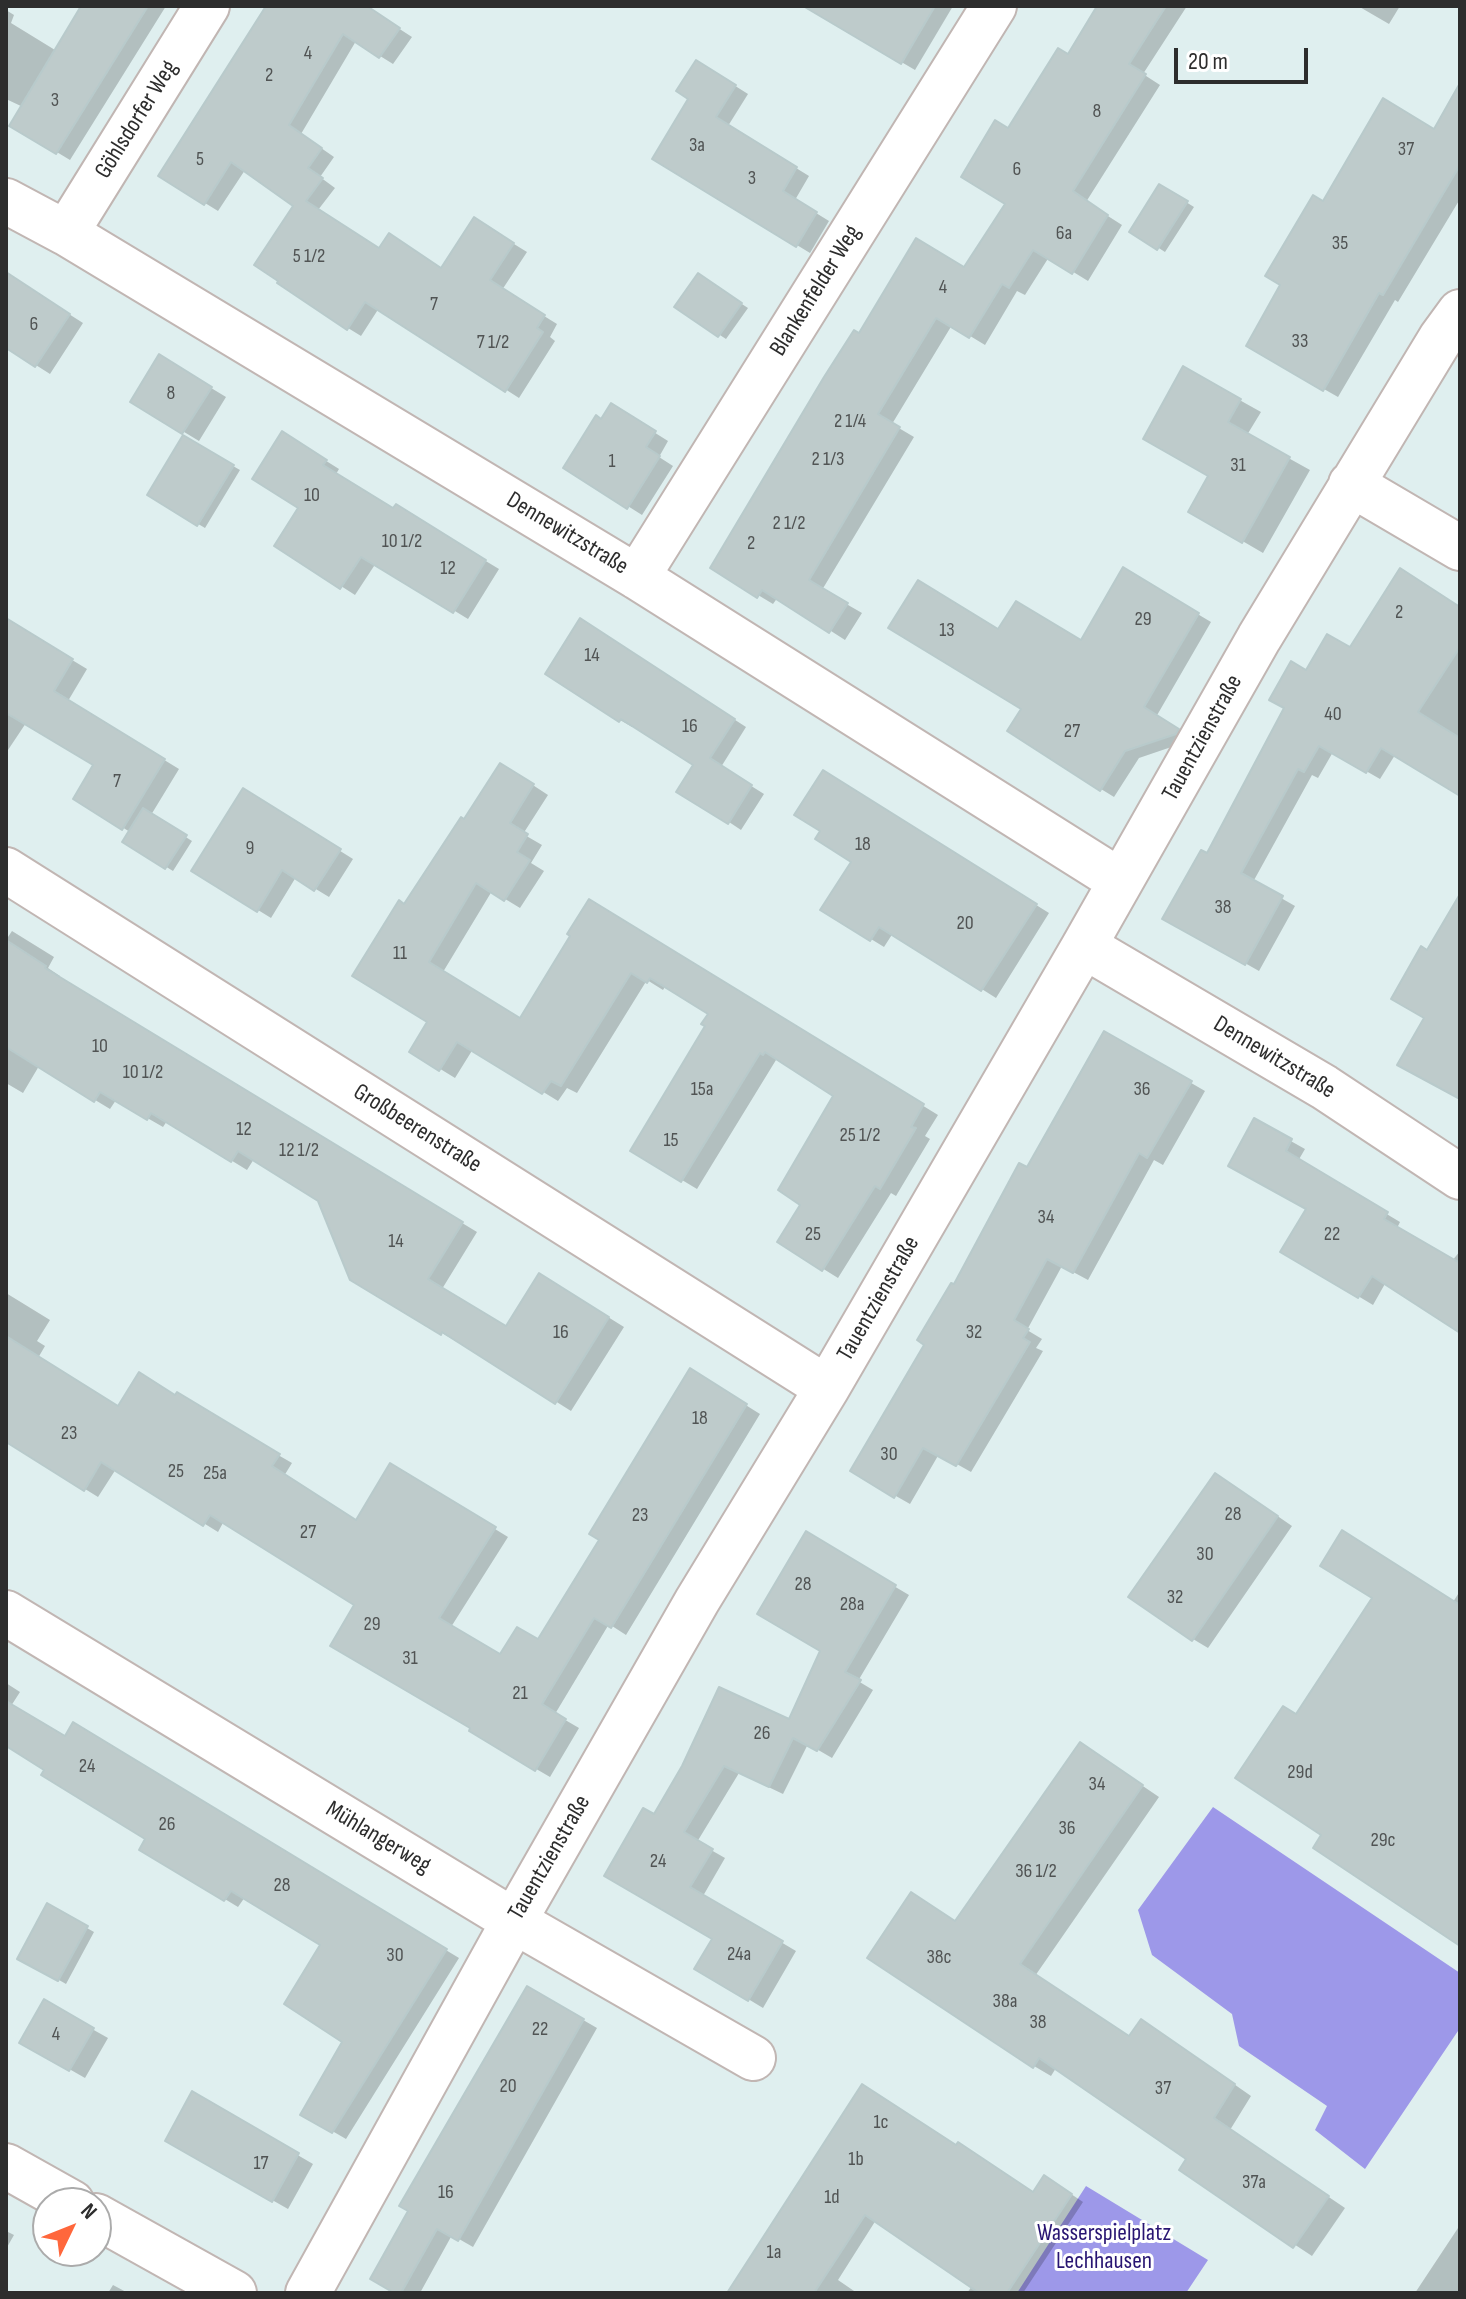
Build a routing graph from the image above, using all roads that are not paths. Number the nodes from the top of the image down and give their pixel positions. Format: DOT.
graph roads {
  1 [pos="207,6"];
  2 [pos="994,6"];
  3 [pos="6,201"];
  4 [pos="66,233"];
  5 [pos="1460,312"];
  6 [pos="1351,484"];
  7 [pos="1460,548"];
  8 [pos="637,577"];
  9 [pos="6,870"];
  10 [pos="1120,881"];
  11 [pos="1084,946"];
  12 [pos="1460,1177"];
  13 [pos="827,1388"];
  14 [pos="6,1613"];
  15 [pos="514,1921"];
  16 [pos="753,2058"];
  17 [pos="6,2166"];
  18 [pos="43,2187"];
  19 [pos="112,2225"];
  20 [pos="234,2293"];
  21 [pos="308,2293"];
  1 -- 4 [label="street, Göhlsdorfer Weg"];
  2 -- 8 [label="street, Blankenfelder Weg"];
  3 -- 4 [label="street, Dennewitzstraße"];
  4 -- 8 [label="street, Dennewitzstraße"];
  5 -- 6 [label="street, Tauentzienstraße"];
  6 -- 7 [label="street"];
  6 -- 10 [label="street, Tauentzienstraße"];
  8 -- 10 [label="street, Dennewitzstraße"];
  9 -- 13 [label="street, Großbeerenstraße"];
  10 -- 11 [label="street, Tauentzienstraße"];
  11 -- 12 [label="street, Dennewitzstraße"];
  11 -- 13 [label="street, Tauentzienstraße"];
  13 -- 15 [label="street, Tauentzienstraße"];
  14 -- 15 [label="street, Mühlangerweg"];
  15 -- 16 [label="street, Mühlangerweg"];
  15 -- 21 [label="street, Tauentzienstraße"];
  17 -- 18 [label="street"];
  19 -- 20 [label="street"];
}
